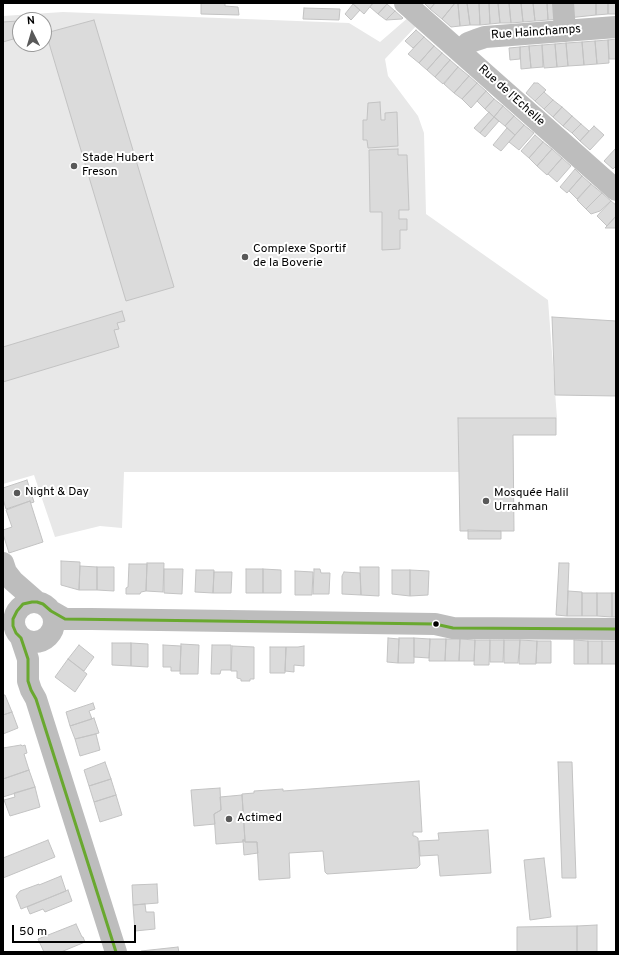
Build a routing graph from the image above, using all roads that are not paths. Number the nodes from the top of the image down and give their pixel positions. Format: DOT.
graph roads {
  1 [pos="405,3"];
  2 [pos="563,3"];
  3 [pos="616,27"];
  4 [pos="564,31"];
  5 [pos="460,52"];
  6 [pos="616,190"];
  7 [pos="4,573"];
  8 [pos="44,606"];
  9 [pos="17,628"];
  10 [pos="616,630"];
  11 [pos="50,635"];
  12 [pos="36,699"];
  13 [pos="116,952"];
  1 -- 5 [label="street, Rue de l'Echelle"];
  2 -- 4 [label="street"];
  3 -- 4 [label="street, Rue Hainchamps"];
  4 -- 5 [label="street, Rue Hainchamps"];
  5 -- 6 [label="street, Rue de l'Echelle"];
  7 -- 8 [label="street"];
  7 -- 9 [label="street"];
  8 -- 9 [label="street"];
  8 -- 10 [label="street"];
  8 -- 11 [label="street"];
  9 -- 11 [label="street"];
  9 -- 12 [label="street"];
  11 -- 12 [label="street"];
  12 -- 13 [label="street"];
}
